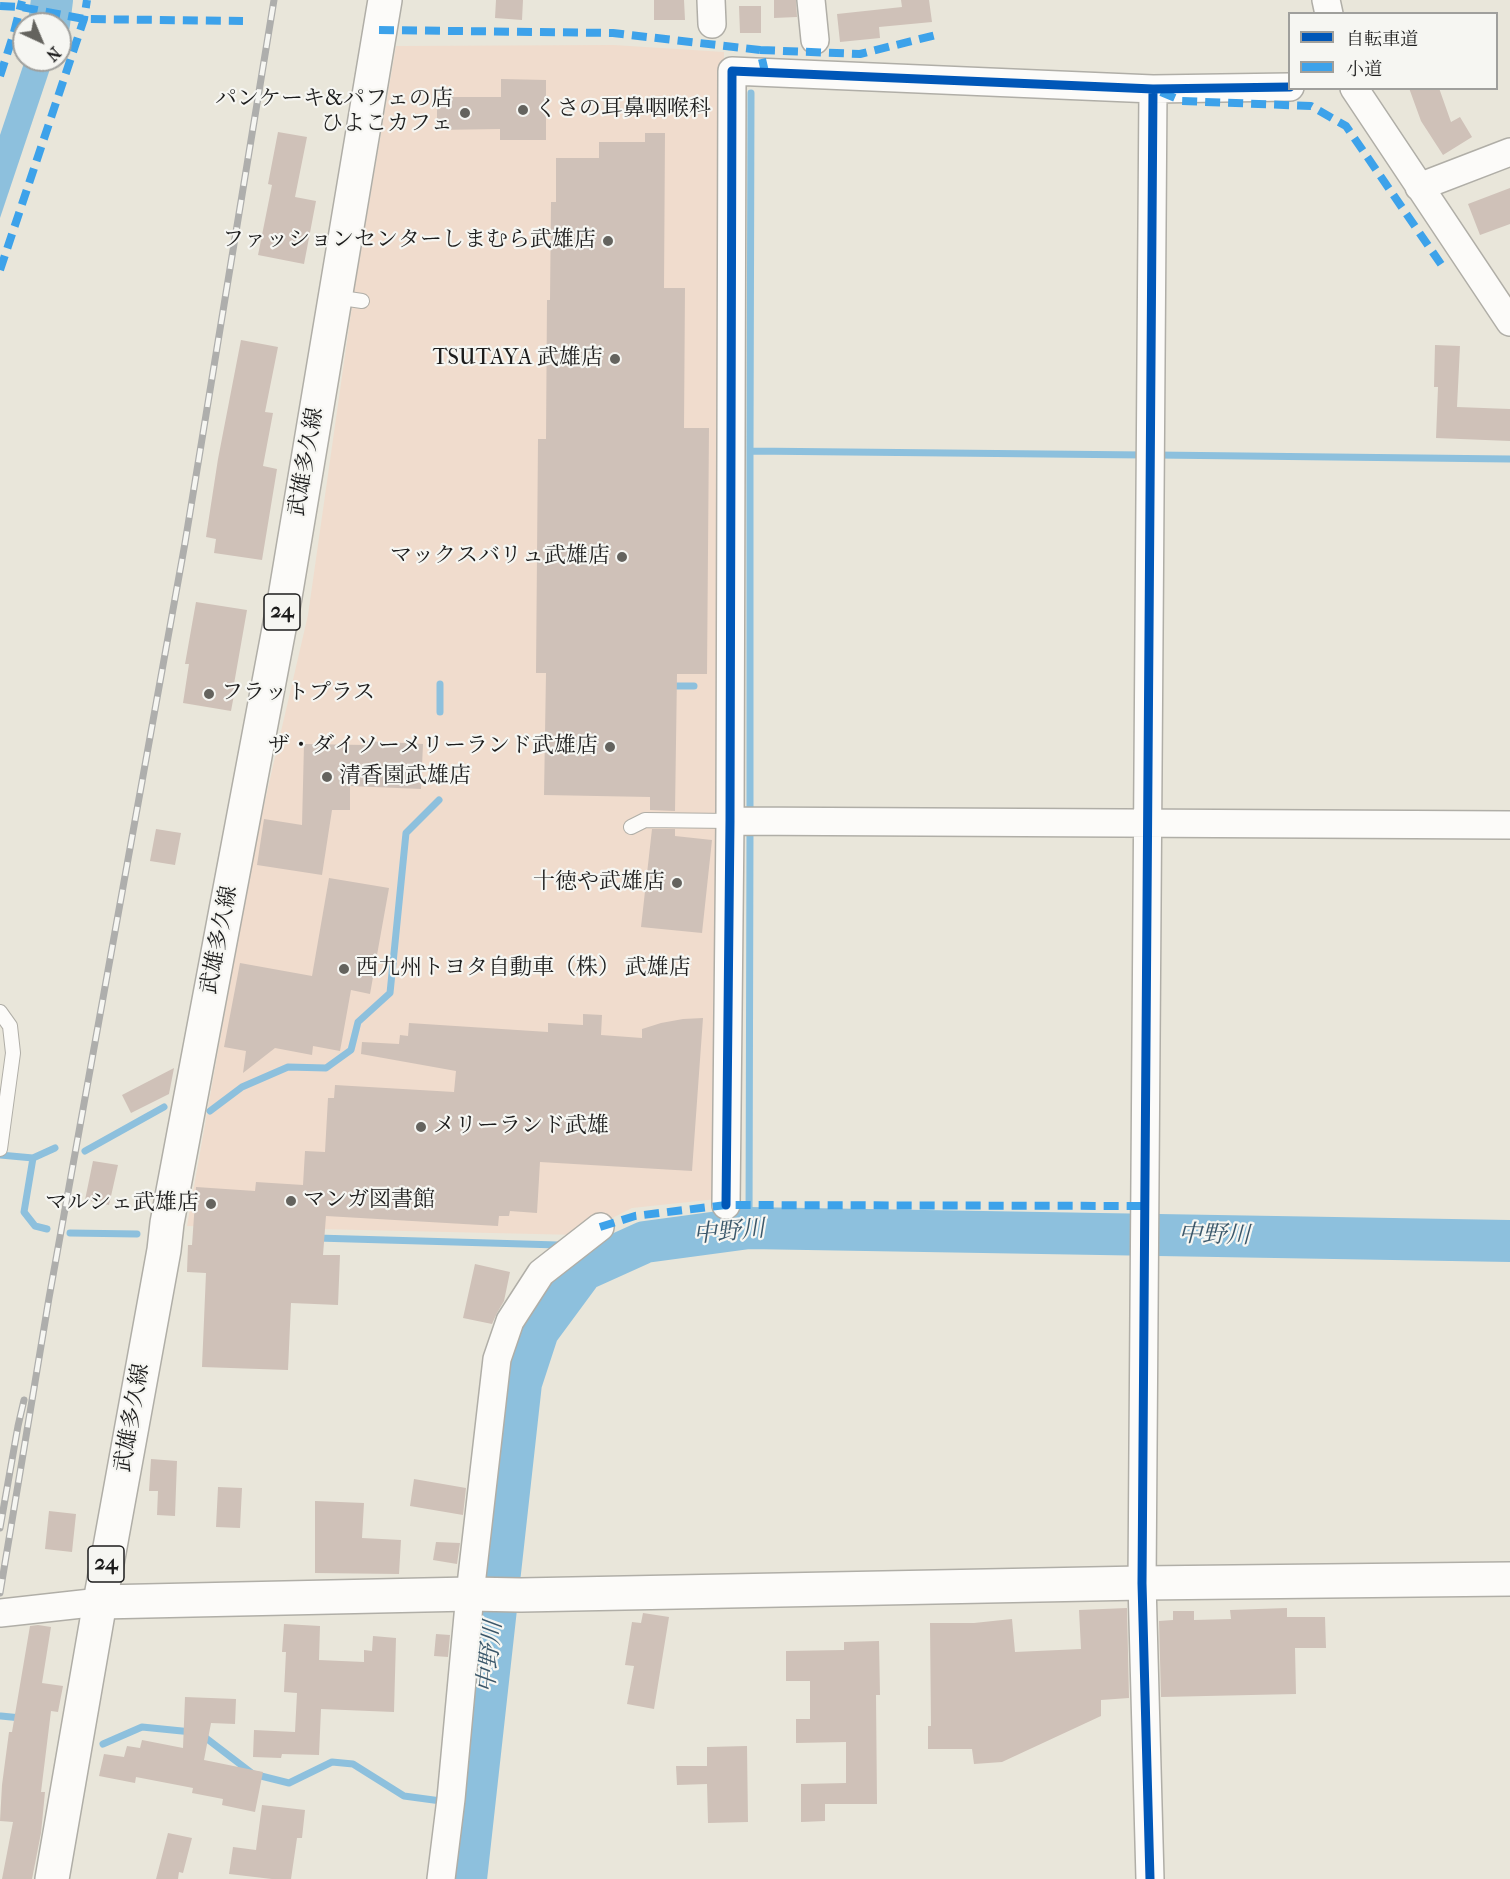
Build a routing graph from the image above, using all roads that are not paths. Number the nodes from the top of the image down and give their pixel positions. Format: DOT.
graph roads {
  1 [pos="384,0"];
  2 [pos="811,0"];
  3 [pos="815,40"];
  4 [pos="1288,87"];
  5 [pos="1153,89"];
  6 [pos="1355,90"];
  7 [pos="1510,152"];
  8 [pos="1419,187"];
  9 [pos="1510,322"];
  10 [pos="729,821"];
  11 [pos="1148,823"];
  12 [pos="1510,825"];
  13 [pos="631,827"];
  14 [pos="0,1012"];
  15 [pos="2,1122"];
  16 [pos="0,1145"];
  17 [pos="726,1205"];
  18 [pos="600,1227"];
  19 [pos="1510,1579"];
  20 [pos="1142,1583"];
  21 [pos="474,1594"];
  22 [pos="100,1602"];
  23 [pos="0,1613"];
  24 [pos="52,1879"];
  25 [pos="441,1879"];
  26 [pos="1150,1879"];
  1 -- 22 [label="main road, 武雄多久線 / 24"];
  2 -- 3 [label="street"];
  4 -- 5 [label="street"];
  5 -- 10 [label="street"];
  5 -- 11 [label="street"];
  6 -- 8 [label="street"];
  7 -- 8 [label="street"];
  8 -- 9 [label="street"];
  10 -- 11 [label="street"];
  10 -- 13 [label="lane"];
  10 -- 17 [label="street"];
  11 -- 12 [label="street"];
  11 -- 20 [label="street"];
  14 -- 15 [label="lane"];
  15 -- 16 [label="lane"];
  18 -- 21 [label="street"];
  19 -- 20 [label="main road"];
  20 -- 21 [label="main road"];
  20 -- 26 [label="street"];
  21 -- 22 [label="main road"];
  21 -- 25 [label="street"];
  22 -- 23 [label="street"];
  22 -- 24 [label="main road, 武雄多久線 / 24"];
}
